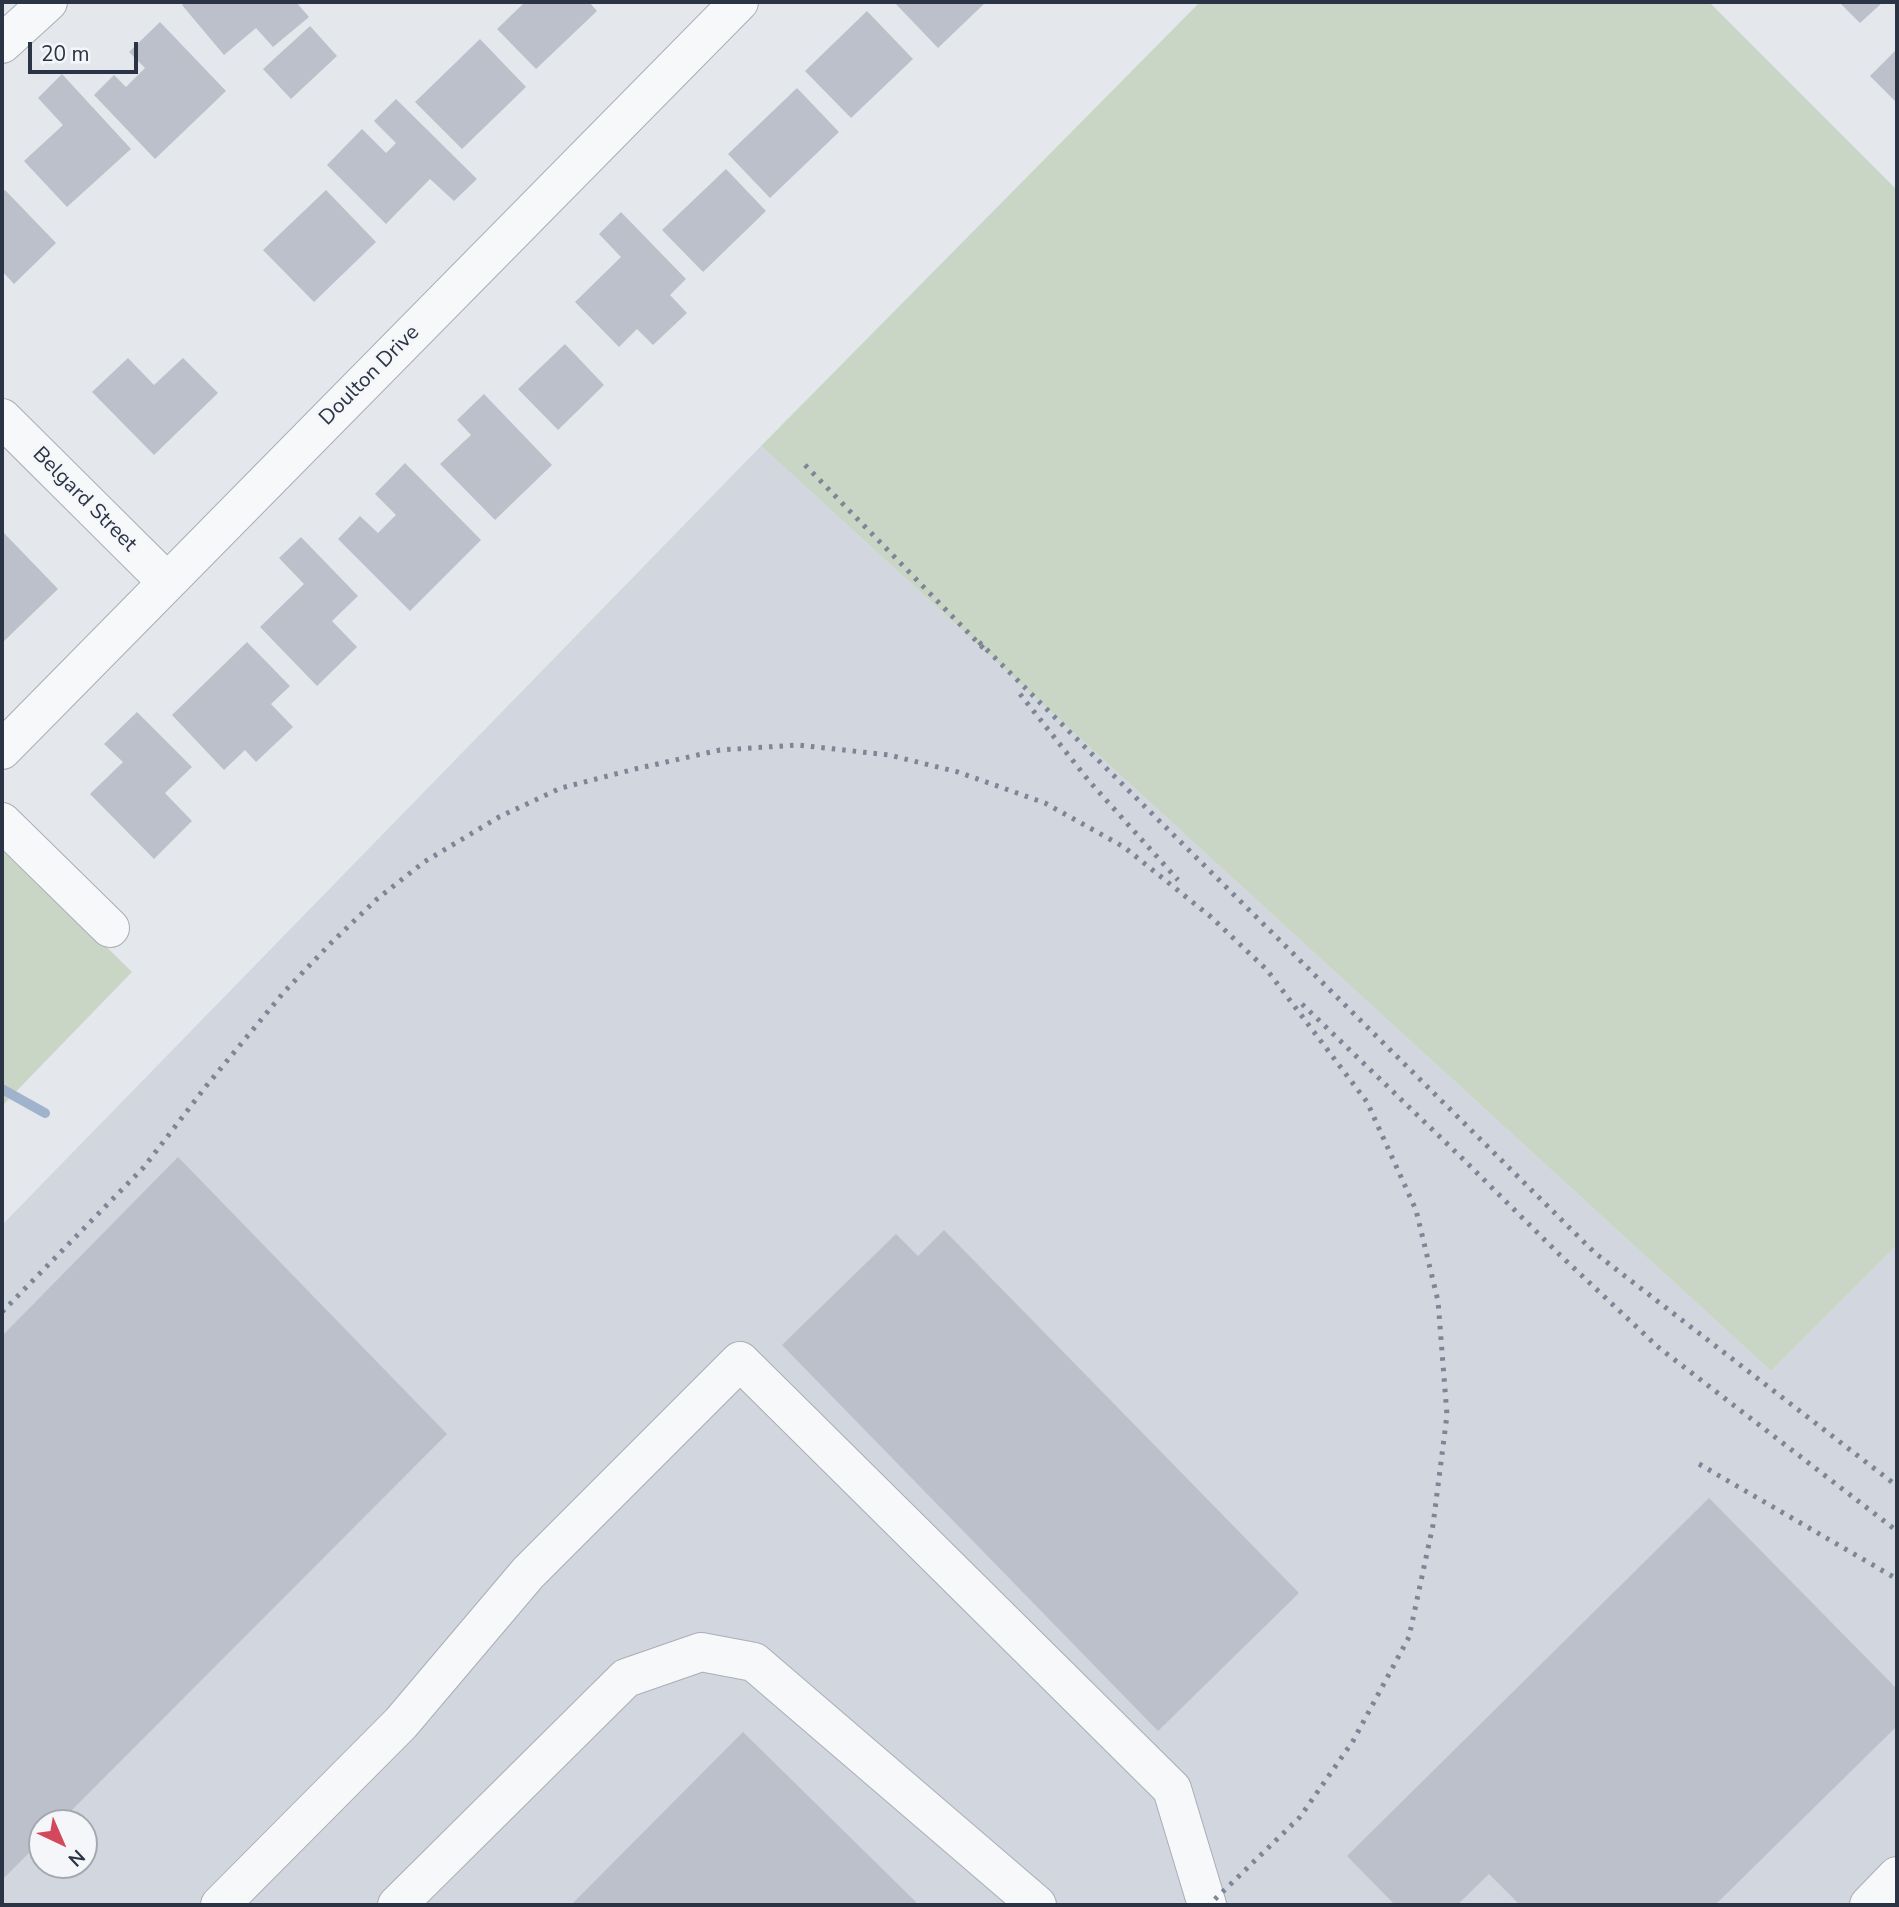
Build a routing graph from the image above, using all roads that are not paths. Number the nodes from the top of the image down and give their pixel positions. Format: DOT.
graph roads {
  1 [pos="48,2"];
  2 [pos="739,2"];
  3 [pos="2,44"];
  4 [pos="2,418"];
  5 [pos="167,582"];
  6 [pos="2,750"];
  7 [pos="2,822"];
  8 [pos="110,928"];
  9 [pos="1897,1876"];
  10 [pos="220,1905"];
  11 [pos="397,1905"];
  12 [pos="1038,1905"];
  13 [pos="1207,1905"];
  14 [pos="1869,1905"];
  1 -- 3 [label="street"];
  2 -- 5 [label="street, Doulton Drive"];
  4 -- 5 [label="street, Belgard Street"];
  5 -- 6 [label="street, Doulton Drive"];
  7 -- 8 [label="street"];
  9 -- 14 [label="street"];
  10 -- 13 [label="street"];
  11 -- 12 [label="street"];
}
